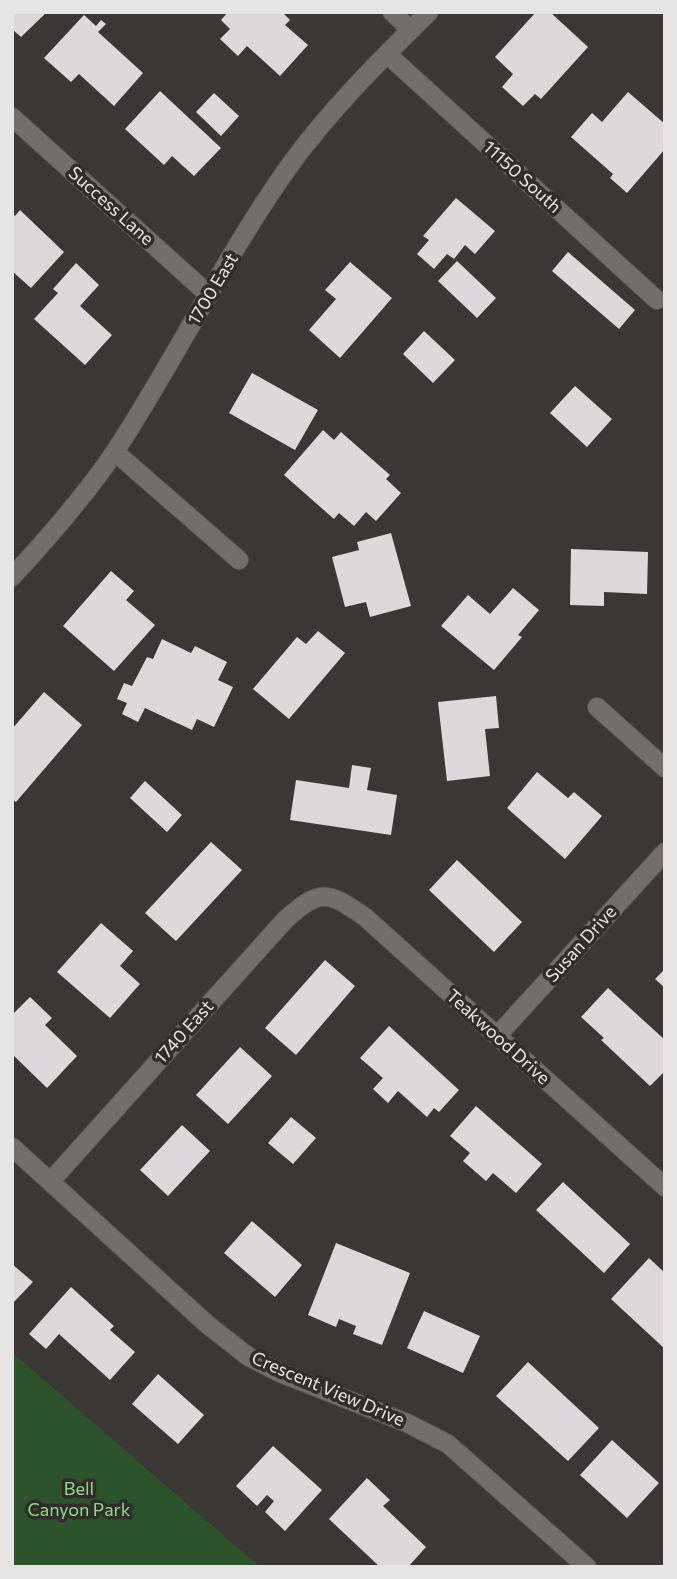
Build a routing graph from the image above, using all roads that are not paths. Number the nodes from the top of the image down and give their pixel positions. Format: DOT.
graph roads {
  1 [pos="392,12"];
  2 [pos="429,12"];
  3 [pos="411,30"];
  4 [pos="387,54"];
  5 [pos="12,117"];
  6 [pos="209,295"];
  7 [pos="657,300"];
  8 [pos="115,452"];
  9 [pos="239,560"];
  10 [pos="12,577"];
  11 [pos="597,707"];
  12 [pos="665,768"];
  13 [pos="665,852"];
  14 [pos="326,896"];
  15 [pos="497,1037"];
  16 [pos="12,1147"];
  17 [pos="50,1182"];
  18 [pos="665,1187"];
  19 [pos="587,1567"];
  1 -- 3 [label="street"];
  2 -- 3 [label="street, 1700 East"];
  3 -- 4 [label="street, 1700 East"];
  4 -- 6 [label="street, 1700 East"];
  4 -- 7 [label="street, 11150 South"];
  5 -- 6 [label="street, Success Lane"];
  6 -- 8 [label="street, 1700 East"];
  8 -- 9 [label="street"];
  8 -- 10 [label="street, 1700 East"];
  11 -- 12 [label="street"];
  13 -- 15 [label="street, Susan Drive"];
  14 -- 15 [label="street, Teakwood Drive"];
  14 -- 17 [label="street, 1740 East"];
  15 -- 18 [label="street, Teakwood Drive"];
  16 -- 17 [label="street, Crescent View Drive"];
  17 -- 19 [label="street, Crescent View Drive"];
}
